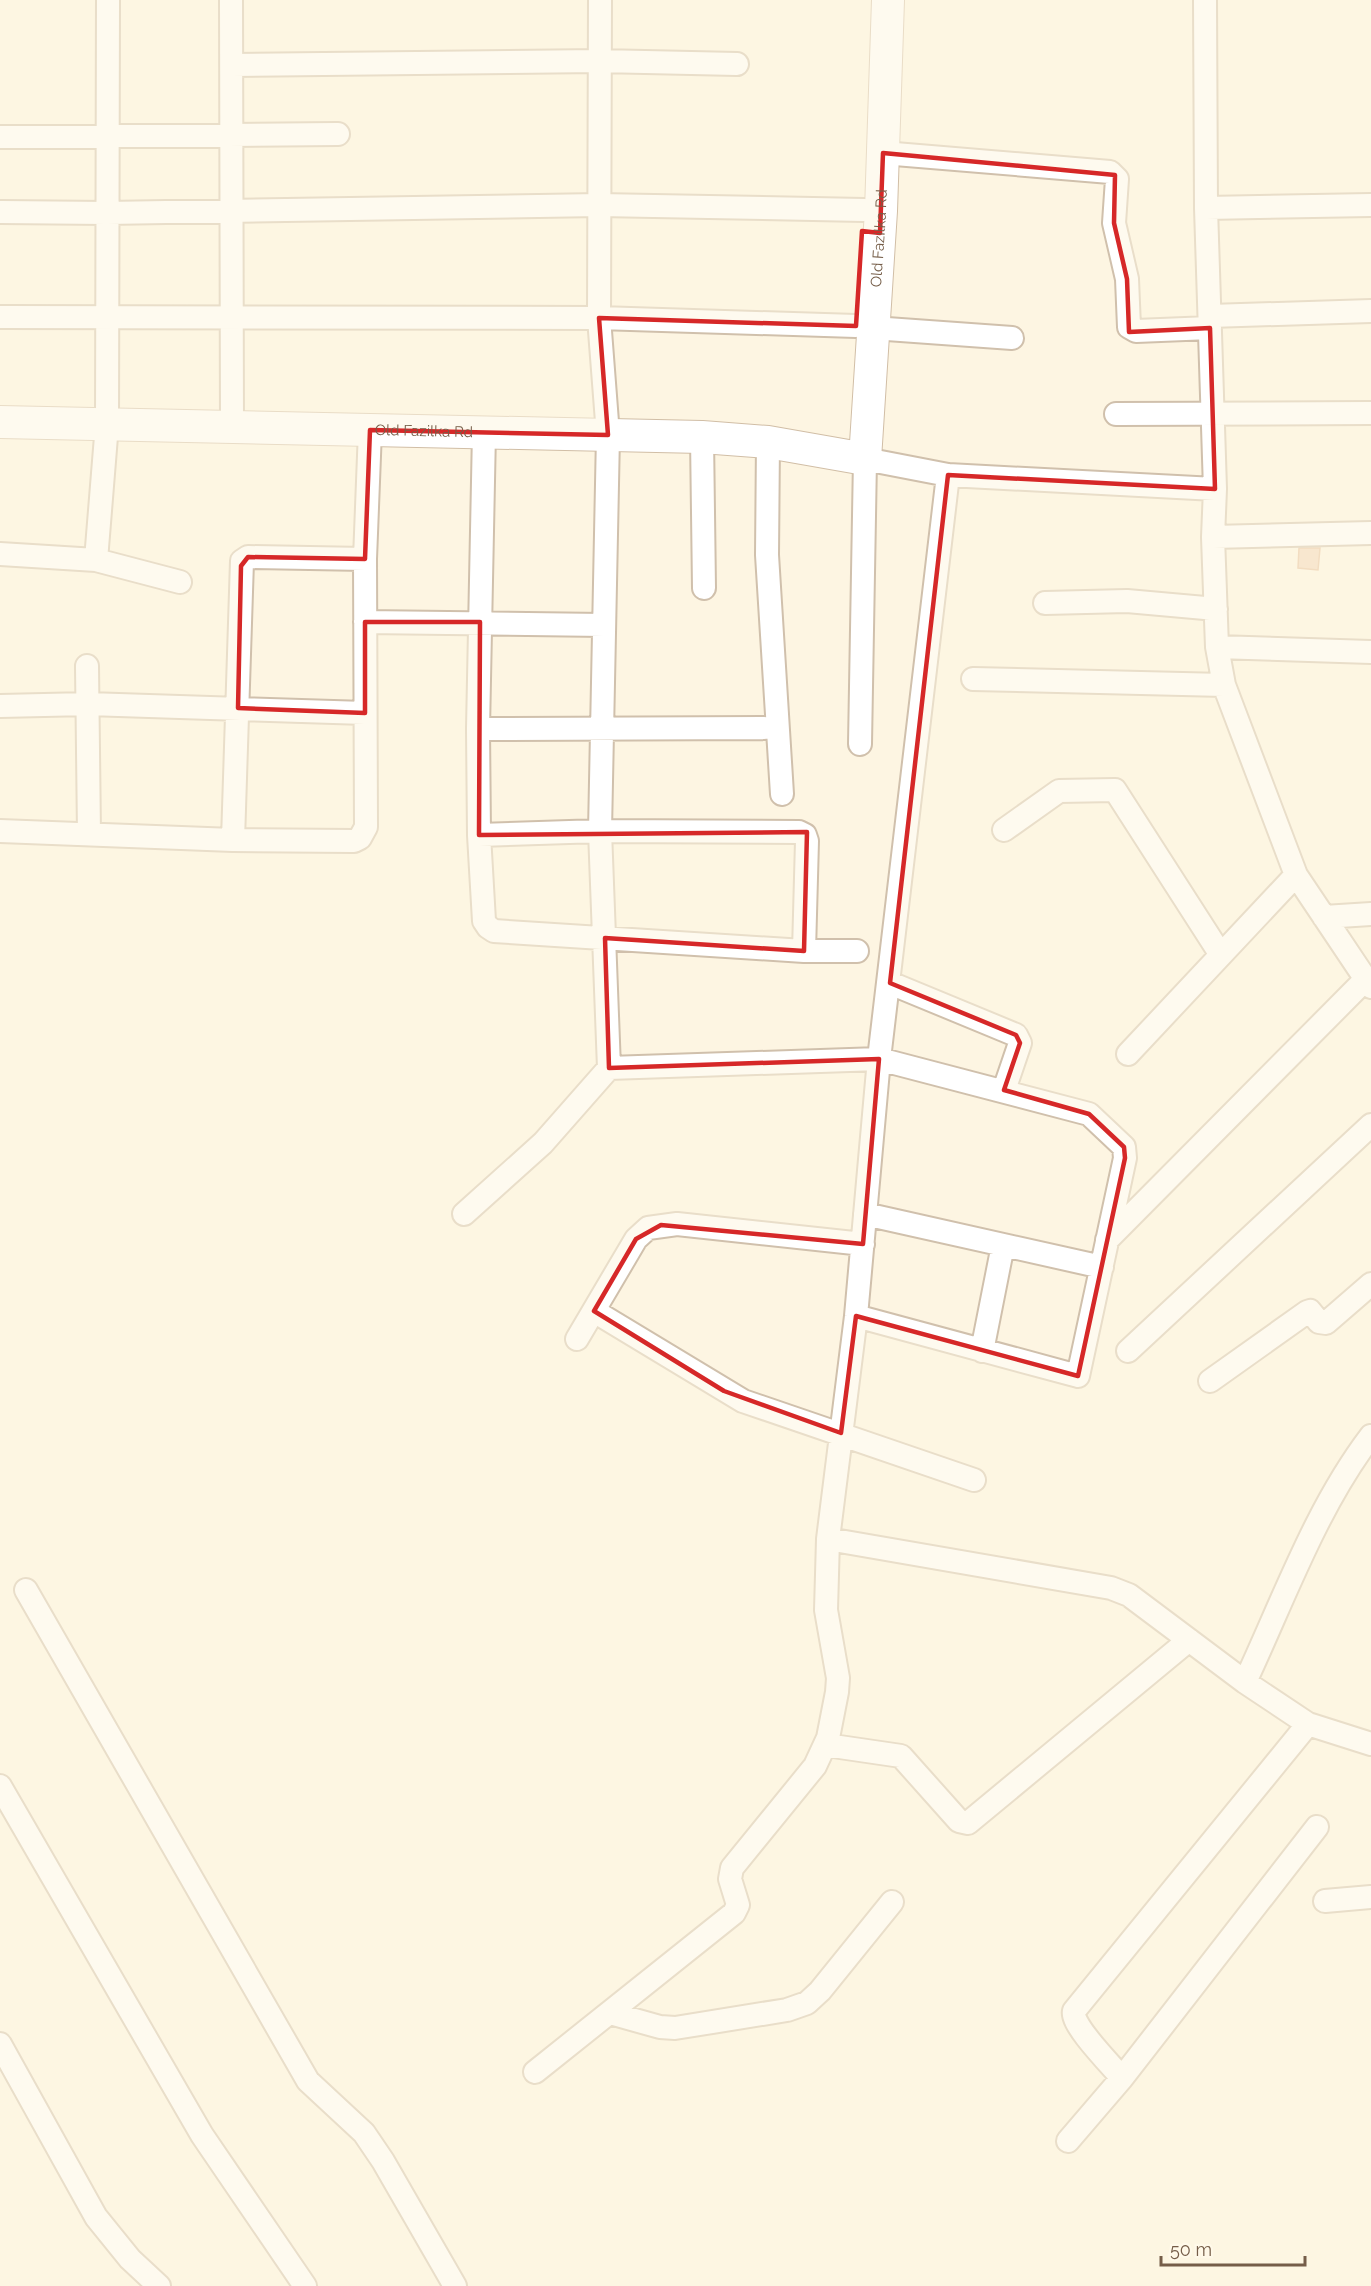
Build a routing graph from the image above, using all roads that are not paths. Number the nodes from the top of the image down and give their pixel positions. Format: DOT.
graph roads {
  1 [pos="108,0"];
  2 [pos="231,0"];
  3 [pos="600,0"];
  4 [pos="873,0"];
  5 [pos="888,0"];
  6 [pos="1205,0"];
  7 [pos="599,61"];
  8 [pos="737,64"];
  9 [pos="232,65"];
  10 [pos="338,134"];
  11 [pos="233,135"];
  12 [pos="107,136"];
  13 [pos="0,137"];
  14 [pos="883,153"];
  15 [pos="599,205"];
  16 [pos="1371,205"];
  17 [pos="1206,208"];
  18 [pos="231,210"];
  19 [pos="0,212"];
  20 [pos="106,213"];
  21 [pos="869,224"];
  22 [pos="1371,311"];
  23 [pos="0,317"];
  24 [pos="106,318"];
  25 [pos="599,318"];
  26 [pos="230,319"];
  27 [pos="1210,322"];
  28 [pos="865,327"];
  29 [pos="1012,338"];
  30 [pos="1371,413"];
  31 [pos="1116,414"];
  32 [pos="1212,415"];
  33 [pos="0,422"];
  34 [pos="107,424"];
  35 [pos="232,427"];
  36 [pos="370,430"];
  37 [pos="484,432"];
  38 [pos="608,435"];
  39 [pos="702,437"];
  40 [pos="768,442"];
  41 [pos="857,458"];
  42 [pos="948,475"];
  43 [pos="1215,489"];
  44 [pos="1371,533"];
  45 [pos="1213,537"];
  46 [pos="0,554"];
  47 [pos="365,559"];
  48 [pos="96,560"];
  49 [pos="180,582"];
  50 [pos="704,588"];
  51 [pos="1045,603"];
  52 [pos="1216,609"];
  53 [pos="365,622"];
  54 [pos="480,622"];
  55 [pos="604,625"];
  56 [pos="1218,647"];
  57 [pos="1371,652"];
  58 [pos="87,666"];
  59 [pos="973,679"];
  60 [pos="1224,685"];
  61 [pos="88,704"];
  62 [pos="0,706"];
  63 [pos="238,708"];
  64 [pos="365,713"];
  65 [pos="764,728"];
  66 [pos="478,729"];
  67 [pos="602,729"];
  68 [pos="860,744"];
  69 [pos="782,794"];
  70 [pos="1004,830"];
  71 [pos="0,831"];
  72 [pos="600,831"];
  73 [pos="89,834"];
  74 [pos="479,835"];
  75 [pos="233,840"];
  76 [pos="1296,875"];
  77 [pos="1371,914"];
  78 [pos="1324,917"];
  79 [pos="605,938"];
  80 [pos="804,951"];
  81 [pos="857,951"];
  82 [pos="1221,954"];
  83 [pos="890,983"];
  84 [pos="1368,983"];
  85 [pos="1128,1054"];
  86 [pos="879,1059"];
  87 [pos="609,1068"];
  88 [pos="1004,1090"];
  89 [pos="1371,1125"];
  90 [pos="464,1214"];
  91 [pos="866,1214"];
  92 [pos="1107,1240"];
  93 [pos="863,1244"];
  94 [pos="1003,1245"];
  95 [pos="1102,1267"];
  96 [pos="1371,1284"];
  97 [pos="594,1311"];
  98 [pos="856,1316"];
  99 [pos="578,1339"];
  100 [pos="982,1351"];
  101 [pos="1128,1351"];
  102 [pos="1210,1381"];
  103 [pos="841,1433"];
  104 [pos="1371,1436"];
  105 [pos="974,1480"];
  106 [pos="828,1539"];
  107 [pos="26,1590"];
  108 [pos="1189,1640"];
  109 [pos="1245,1683"];
  110 [pos="1308,1724"];
  111 [pos="1371,1744"];
  112 [pos="826,1745"];
  113 [pos="0,1786"];
  114 [pos="1317,1827"];
  115 [pos="1371,1897"];
  116 [pos="1325,1901"];
  117 [pos="892,1902"];
  118 [pos="610,2013"];
  119 [pos="0,2044"];
  120 [pos="535,2072"];
  121 [pos="1122,2078"];
  122 [pos="1068,2141"];
  123 [pos="159,2286"];
  124 [pos="305,2286"];
  125 [pos="455,2286"];
  1 -- 12 [label="street"];
  2 -- 9 [label="street"];
  3 -- 7 [label="street"];
  4 -- 21 [label="main road, Old Fazilka Rd"];
  5 -- 14 [label="main road, Old Fazilka Rd"];
  6 -- 17 [label="street"];
  7 -- 8 [label="street"];
  7 -- 9 [label="street"];
  7 -- 15 [label="street"];
  9 -- 11 [label="street"];
  10 -- 11 [label="street"];
  11 -- 12 [label="street"];
  11 -- 18 [label="street"];
  12 -- 13 [label="street"];
  12 -- 20 [label="street"];
  14 -- 21 [label="main road, Old Fazilka Rd"];
  14 -- 27 [label="street"];
  15 -- 18 [label="street"];
  15 -- 21 [label="street"];
  15 -- 25 [label="street"];
  16 -- 17 [label="street"];
  17 -- 27 [label="street"];
  18 -- 20 [label="street"];
  18 -- 26 [label="street"];
  19 -- 20 [label="street"];
  20 -- 24 [label="street"];
  21 -- 28 [label="main road, Old Fazilka Rd"];
  22 -- 27 [label="street"];
  23 -- 24 [label="street"];
  24 -- 26 [label="street"];
  24 -- 34 [label="street"];
  25 -- 26 [label="street"];
  25 -- 28 [label="street"];
  25 -- 38 [label="street"];
  26 -- 35 [label="street"];
  27 -- 32 [label="street"];
  28 -- 29 [label="street"];
  28 -- 41 [label="main road, Old Fazilka Rd"];
  30 -- 32 [label="street"];
  31 -- 32 [label="street"];
  32 -- 43 [label="street"];
  33 -- 34 [label="main road, Old Fazilka Rd"];
  34 -- 35 [label="main road, Old Fazilka Rd"];
  34 -- 48 [label="street"];
  35 -- 36 [label="main road, Old Fazilka Rd"];
  36 -- 37 [label="main road, Old Fazilka Rd"];
  36 -- 47 [label="street"];
  37 -- 38 [label="main road, Old Fazilka Rd"];
  37 -- 54 [label="street"];
  38 -- 39 [label="main road, Old Fazilka Rd"];
  38 -- 55 [label="street"];
  39 -- 40 [label="main road, Old Fazilka Rd"];
  39 -- 50 [label="street"];
  40 -- 41 [label="main road, Old Fazilka Rd"];
  40 -- 69 [label="street"];
  41 -- 42 [label="street"];
  41 -- 68 [label="street"];
  42 -- 43 [label="street"];
  42 -- 83 [label="street"];
  43 -- 45 [label="street"];
  44 -- 45 [label="street"];
  45 -- 52 [label="street"];
  46 -- 48 [label="street"];
  47 -- 53 [label="street"];
  47 -- 63 [label="street"];
  48 -- 49 [label="street"];
  51 -- 52 [label="street"];
  52 -- 56 [label="street"];
  53 -- 54 [label="street"];
  53 -- 64 [label="street"];
  54 -- 55 [label="street"];
  54 -- 66 [label="street"];
  55 -- 67 [label="street"];
  56 -- 57 [label="street"];
  56 -- 60 [label="street"];
  58 -- 61 [label="street"];
  59 -- 60 [label="street"];
  60 -- 76 [label="street"];
  61 -- 62 [label="street"];
  61 -- 63 [label="street"];
  61 -- 73 [label="street"];
  63 -- 64 [label="street"];
  63 -- 75 [label="street"];
  64 -- 75 [label="street"];
  65 -- 67 [label="street"];
  66 -- 67 [label="street"];
  66 -- 74 [label="street"];
  67 -- 72 [label="street"];
  70 -- 82 [label="street"];
  71 -- 73 [label="street"];
  72 -- 74 [label="street"];
  72 -- 79 [label="street"];
  72 -- 80 [label="street"];
  73 -- 75 [label="street"];
  74 -- 79 [label="street"];
  76 -- 78 [label="street"];
  76 -- 82 [label="street"];
  77 -- 78 [label="street"];
  78 -- 84 [label="street"];
  79 -- 80 [label="street"];
  79 -- 87 [label="street"];
  80 -- 81 [label="street"];
  82 -- 85 [label="street"];
  83 -- 86 [label="street"];
  83 -- 88 [label="street"];
  84 -- 92 [label="street"];
  86 -- 87 [label="street"];
  86 -- 88 [label="street"];
  86 -- 91 [label="street"];
  87 -- 90 [label="street"];
  88 -- 92 [label="street"];
  89 -- 101 [label="street"];
  91 -- 93 [label="street"];
  91 -- 94 [label="street"];
  92 -- 95 [label="street"];
  93 -- 97 [label="street"];
  93 -- 98 [label="street"];
  94 -- 95 [label="street"];
  94 -- 100 [label="street"];
  95 -- 100 [label="street"];
  96 -- 102 [label="street"];
  97 -- 99 [label="street"];
  97 -- 103 [label="street"];
  98 -- 100 [label="street"];
  98 -- 103 [label="street"];
  103 -- 105 [label="street"];
  103 -- 106 [label="street"];
  104 -- 109 [label="street"];
  106 -- 108 [label="street"];
  106 -- 112 [label="street"];
  107 -- 125 [label="street"];
  108 -- 109 [label="street"];
  108 -- 112 [label="street"];
  109 -- 110 [label="street"];
  110 -- 111 [label="street"];
  110 -- 121 [label="street"];
  112 -- 118 [label="street"];
  113 -- 124 [label="street"];
  114 -- 121 [label="street"];
  115 -- 116 [label="street"];
  117 -- 118 [label="street"];
  118 -- 120 [label="street"];
  119 -- 123 [label="street"];
  121 -- 122 [label="street"];
}
